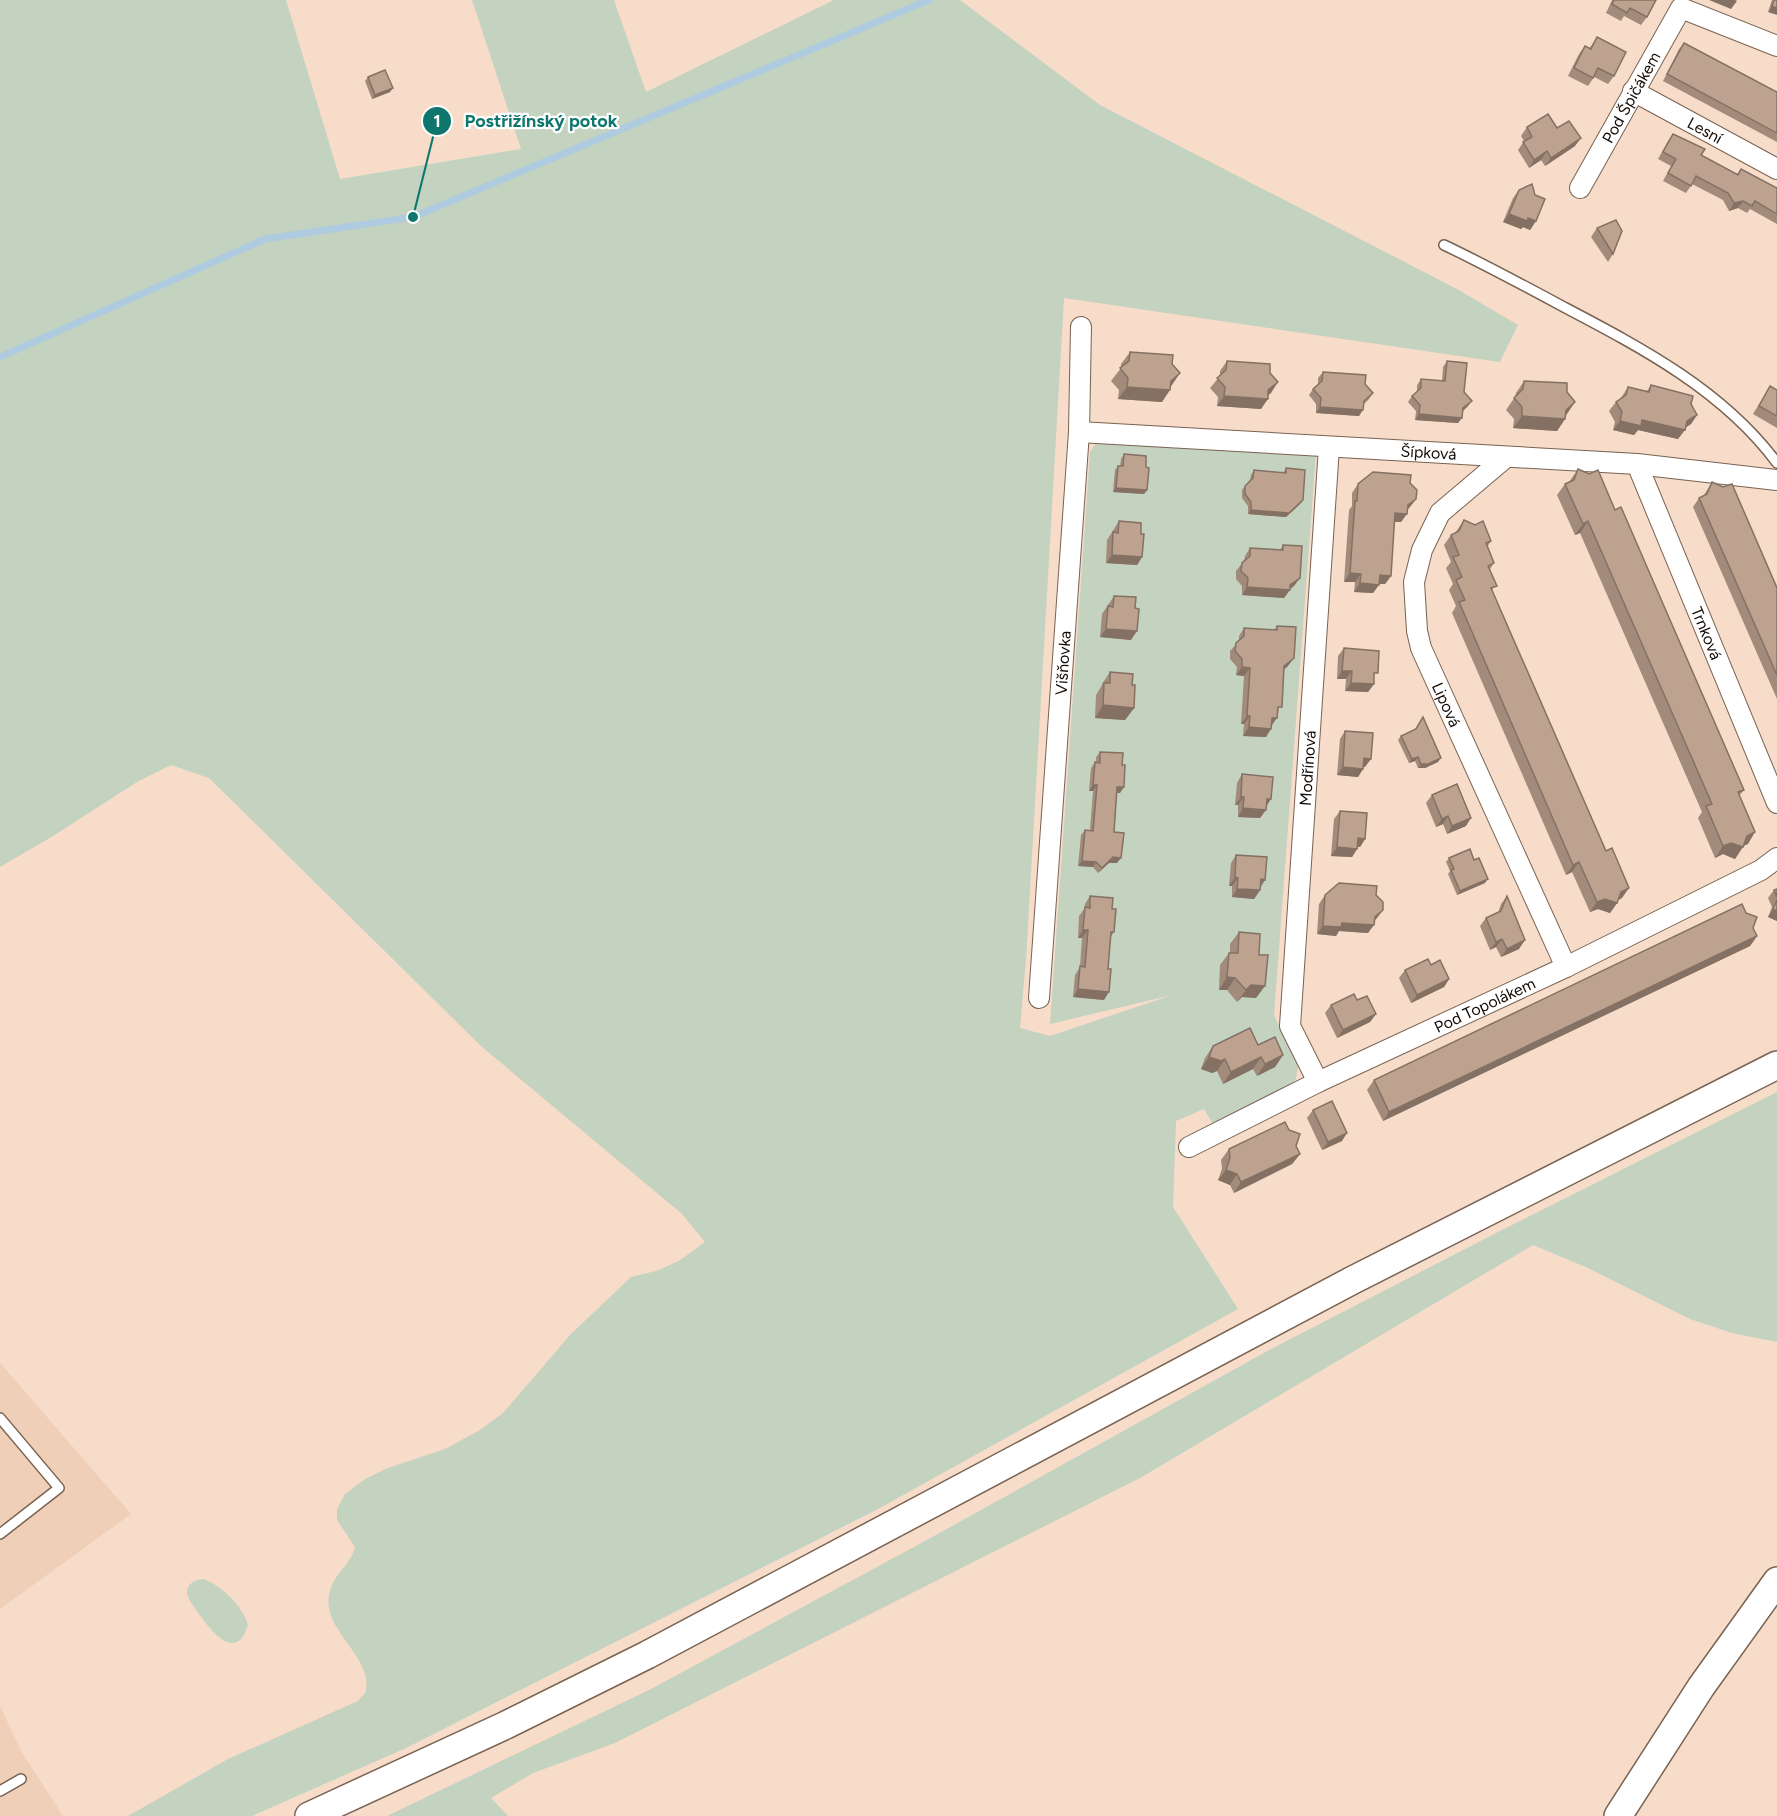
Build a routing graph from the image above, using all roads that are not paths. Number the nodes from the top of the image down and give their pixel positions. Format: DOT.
graph roads {
  1 [pos="1777,46"];
  2 [pos="1633,91"];
  3 [pos="1777,169"];
  4 [pos="1580,188"];
  5 [pos="1444,245"];
  6 [pos="1081,327"];
  7 [pos="1079,432"];
  8 [pos="1329,447"];
  9 [pos="1505,458"];
  10 [pos="1777,463"];
  11 [pos="1636,464"];
  12 [pos="1777,480"];
  13 [pos="1777,803"];
  14 [pos="1777,858"];
  15 [pos="1566,967"];
  16 [pos="1039,998"];
  17 [pos="1777,1065"];
  18 [pos="1318,1082"];
  19 [pos="1189,1147"];
  20 [pos="0,1418"];
  21 [pos="0,1534"];
  22 [pos="1777,1581"];
  23 [pos="21,1779"];
  24 [pos="0,1791"];
  25 [pos="309,1816"];
  26 [pos="1618,1816"];
  1 -- 2 [label="street, Pod Špičákem"];
  2 -- 3 [label="street, Lesní"];
  2 -- 4 [label="street, Pod Špičákem"];
  5 -- 10 [label="lane"];
  6 -- 7 [label="street, Višňovka"];
  7 -- 8 [label="street, Šípková"];
  7 -- 16 [label="street, Višňovka"];
  8 -- 9 [label="street, Šípková"];
  8 -- 18 [label="street, Modřínová"];
  9 -- 11 [label="street, Šípková"];
  9 -- 15 [label="street, Lipová"];
  11 -- 12 [label="street, Šípková"];
  11 -- 13 [label="street, Trnková"];
  14 -- 15 [label="street, Pod Topolákem"];
  15 -- 18 [label="street, Pod Topolákem"];
  17 -- 25 [label="main road"];
  18 -- 19 [label="street, Pod Topolákem"];
  20 -- 21 [label="lane"];
  22 -- 26 [label="main road"];
  23 -- 24 [label="lane"];
}
